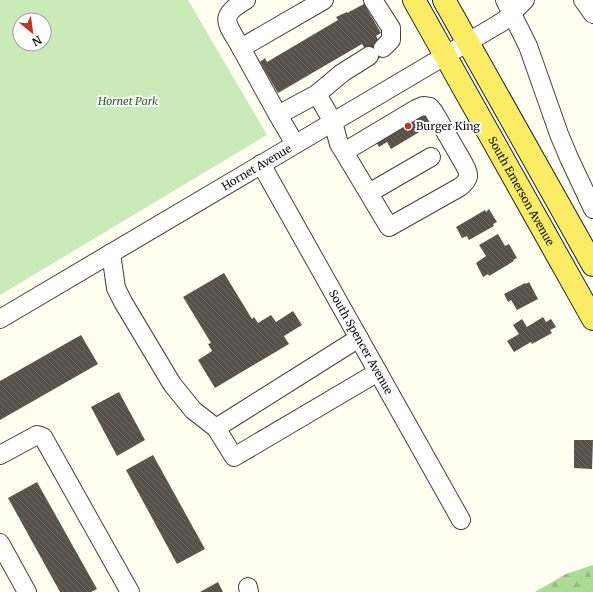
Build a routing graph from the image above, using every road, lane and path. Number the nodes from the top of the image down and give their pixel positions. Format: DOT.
graph roads {
  1 [pos="246,0"];
  2 [pos="324,0"];
  3 [pos="373,0"];
  4 [pos="414,0"];
  5 [pos="444,0"];
  6 [pos="525,0"];
  7 [pos="584,0"];
  8 [pos="508,6"];
  9 [pos="593,14"];
  10 [pos="468,42"];
  11 [pos="241,48"];
  12 [pos="446,55"];
  13 [pos="317,94"];
  14 [pos="278,115"];
  15 [pos="333,122"];
  16 [pos="295,144"];
  17 [pos="344,152"];
  18 [pos="431,157"];
  19 [pos="261,164"];
  20 [pos="369,194"];
  21 [pos="593,209"];
  22 [pos="111,253"];
  23 [pos="593,264"];
  24 [pos="0,319"];
  25 [pos="593,319"];
  26 [pos="359,338"];
  27 [pos="378,372"];
  28 [pos="216,428"];
  29 [pos="0,455"];
  30 [pos="461,520"];
  31 [pos="0,543"];
  32 [pos="28,592"];
  33 [pos="130,592"];
  1 -- 11 [label="street"];
  2 -- 11 [label="street"];
  3 -- 13 [label="street"];
  4 -- 12 [label="main road, South Emerson Avenue"];
  5 -- 10 [label="main road"];
  6 -- 8 [label="street, Hornet Avenue"];
  7 -- 9 [label="street"];
  8 -- 10 [label="street, Hornet Avenue"];
  8 -- 21 [label="street"];
  10 -- 12 [label="street, Hornet Avenue"];
  10 -- 23 [label="main road"];
  11 -- 14 [label="street"];
  12 -- 15 [label="street, Hornet Avenue"];
  12 -- 25 [label="main road, South Emerson Avenue"];
  13 -- 14 [label="street"];
  13 -- 15 [label="street"];
  14 -- 16 [label="street"];
  15 -- 16 [label="street, Hornet Avenue"];
  15 -- 17 [label="street"];
  16 -- 19 [label="street, Hornet Avenue"];
  17 -- 20 [label="street"];
  17 -- 20 [label="street"];
  18 -- 20 [label="street"];
  19 -- 22 [label="street, Hornet Avenue"];
  19 -- 26 [label="street, South Spencer Avenue"];
  22 -- 24 [label="street, Hornet Avenue"];
  22 -- 28 [label="street"];
  26 -- 27 [label="street, South Spencer Avenue"];
  26 -- 28 [label="street"];
  27 -- 28 [label="street"];
  27 -- 30 [label="street, South Spencer Avenue"];
  29 -- 33 [label="street"];
  31 -- 32 [label="street"];
}
